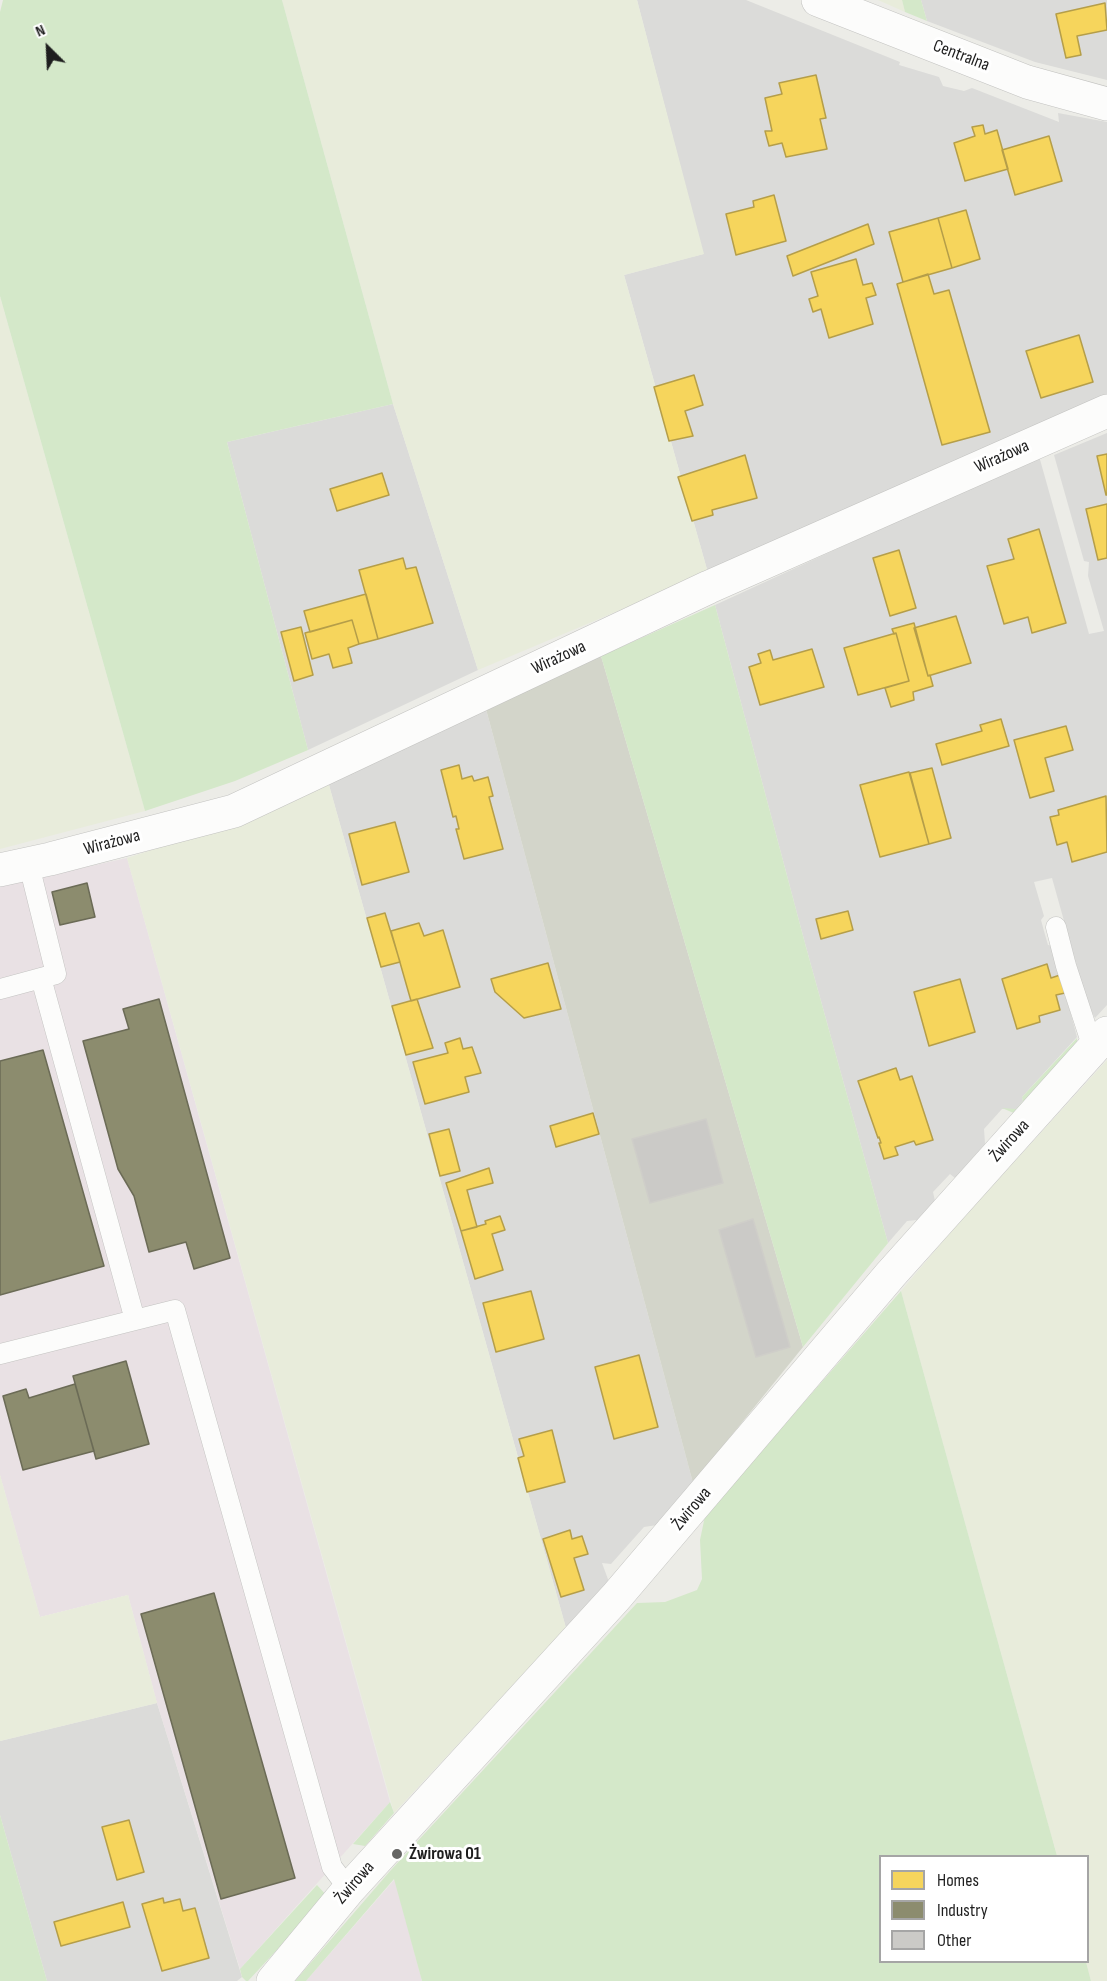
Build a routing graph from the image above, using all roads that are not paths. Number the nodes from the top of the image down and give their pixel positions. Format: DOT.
graph roads {
  1 [pos="818,0"];
  2 [pos="1107,104"];
  3 [pos="1107,411"];
  4 [pos="14,867"];
  5 [pos="1056,927"];
  6 [pos="41,978"];
  7 [pos="0,988"];
  8 [pos="1100,1041"];
  9 [pos="135,1320"];
  10 [pos="0,1354"];
  11 [pos="350,1887"];
  12 [pos="273,1981"];
  1 -- 2 [label="street, Centralna"];
  3 -- 4 [label="street, Wirażowa"];
  4 -- 6 [label="lane"];
  5 -- 8 [label="lane"];
  6 -- 7 [label="lane"];
  6 -- 9 [label="lane"];
  8 -- 11 [label="street, Żwirowa"];
  9 -- 10 [label="lane"];
  9 -- 11 [label="lane"];
  11 -- 12 [label="street, Żwirowa"];
}
